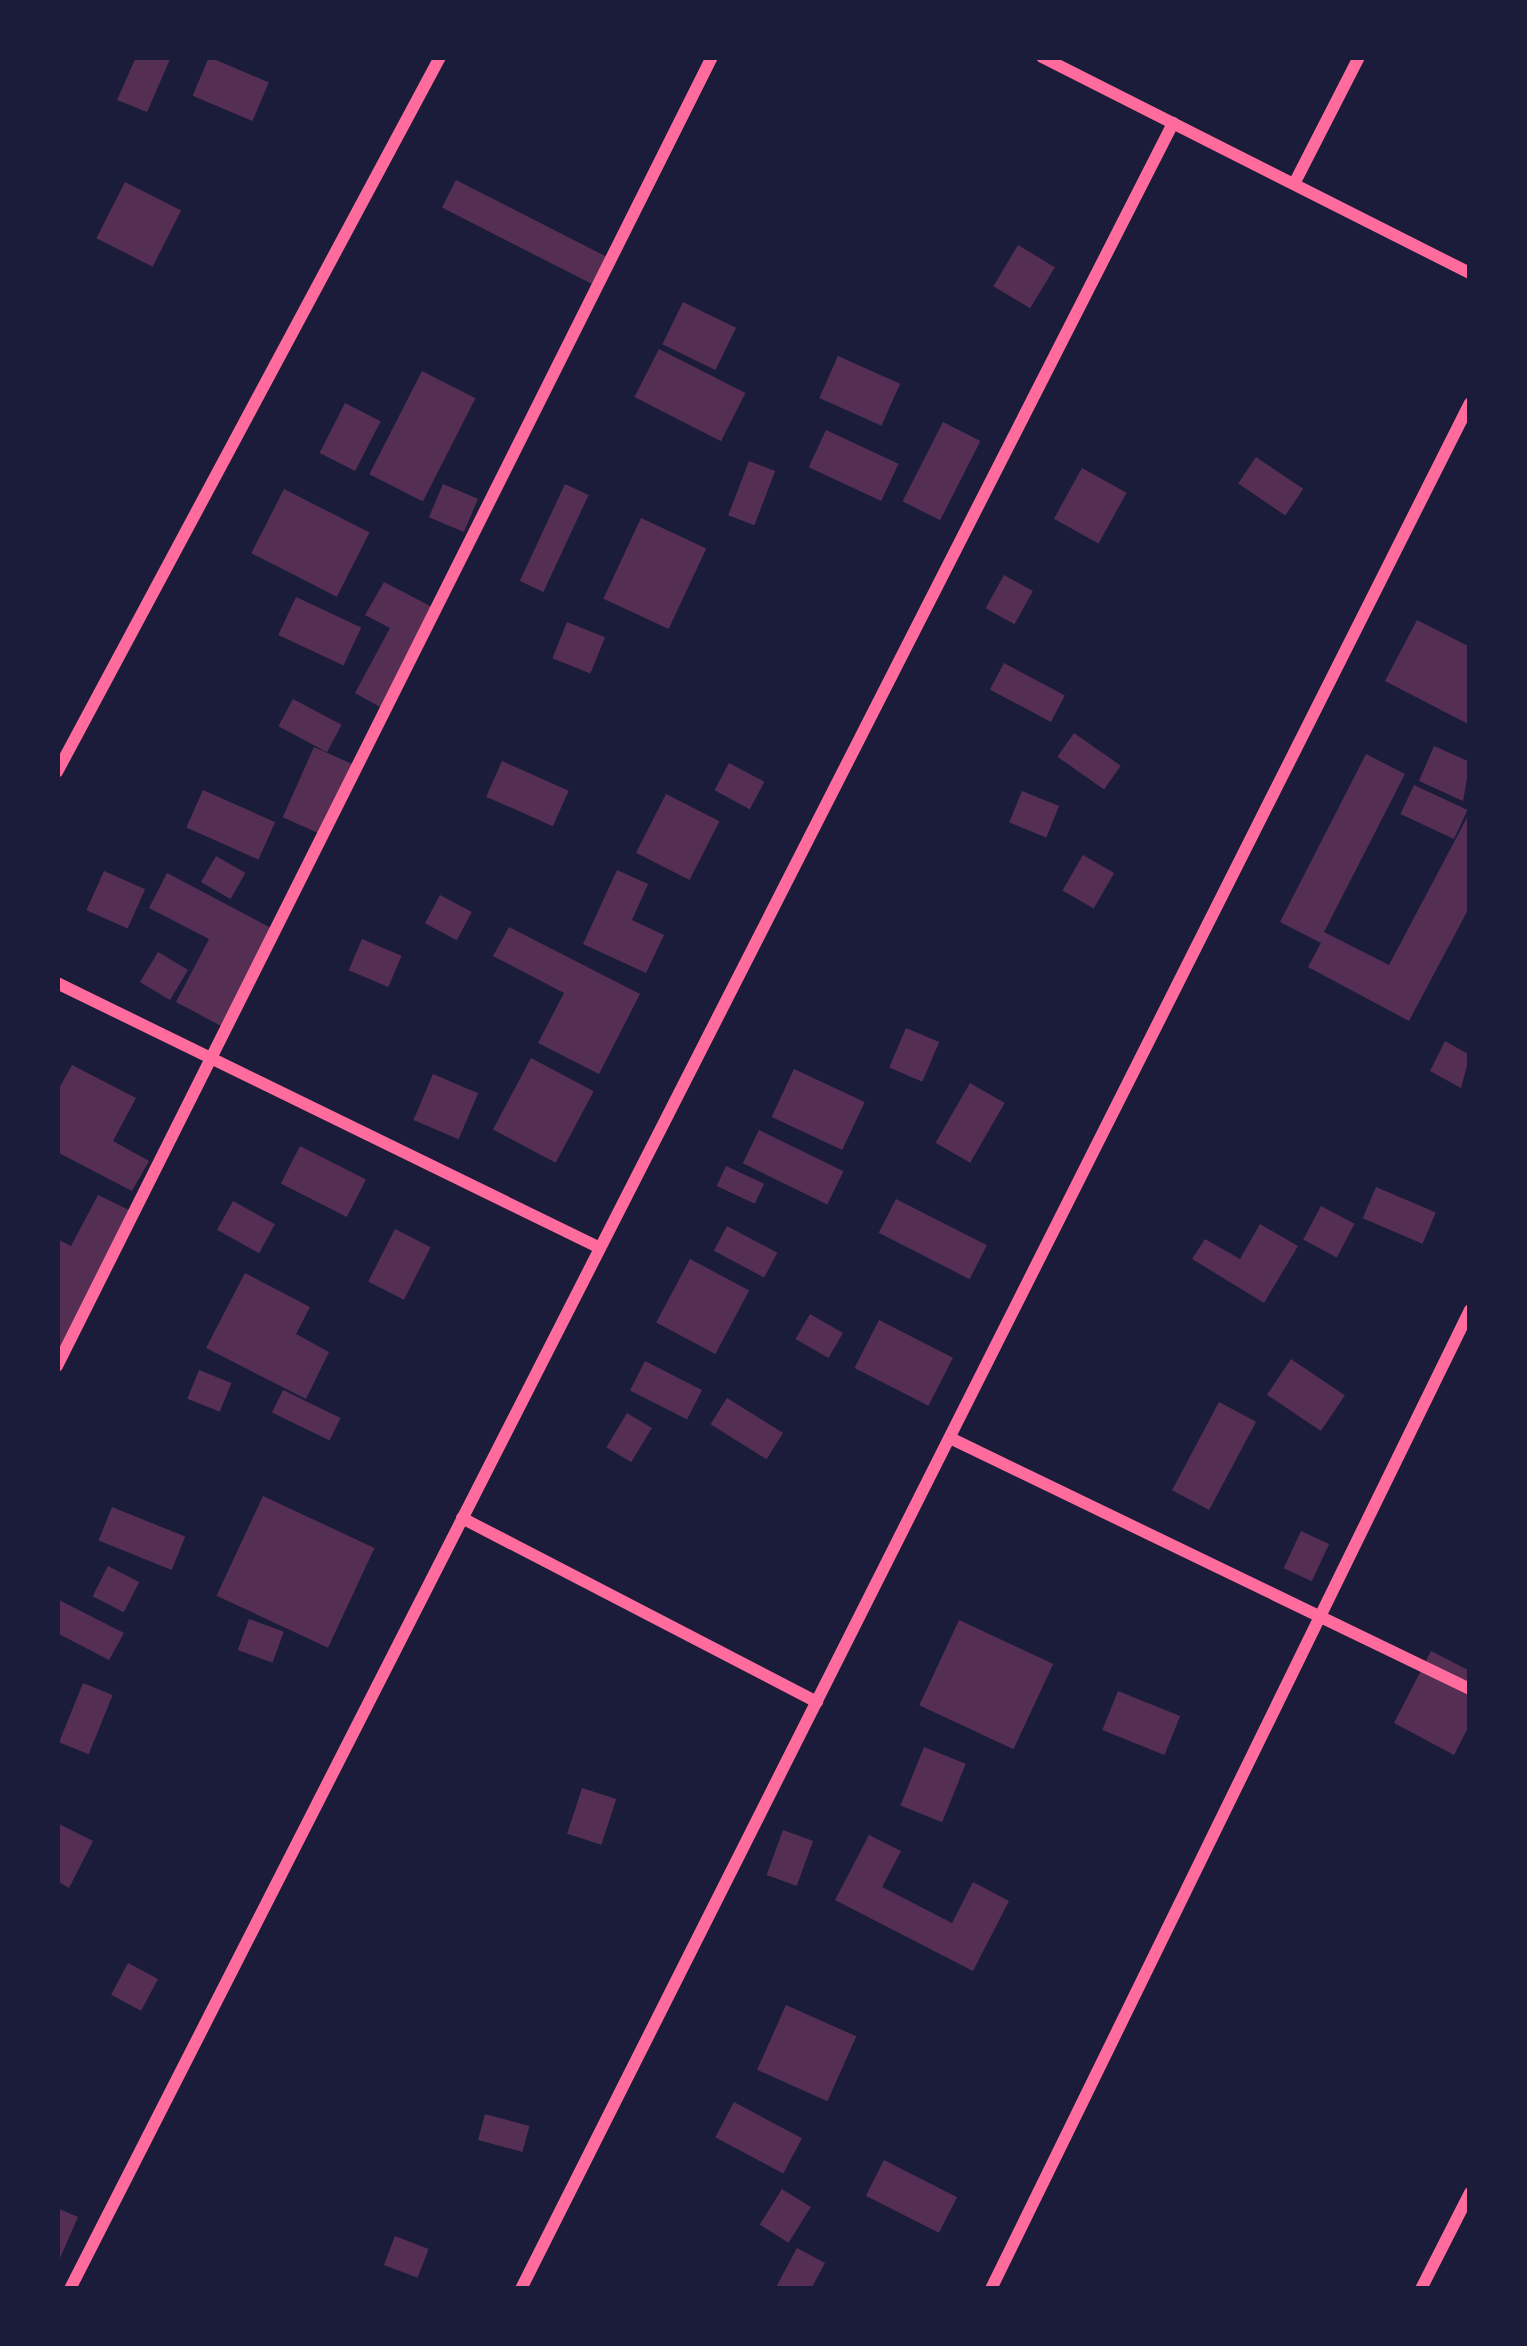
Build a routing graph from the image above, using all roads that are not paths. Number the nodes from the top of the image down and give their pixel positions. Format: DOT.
graph roads {
  1 [pos="440,57"];
  2 [pos="712,57"];
  3 [pos="1042,57"];
  4 [pos="1358,57"];
  5 [pos="1173,123"];
  6 [pos="1294,184"];
  7 [pos="1470,274"];
  8 [pos="1470,404"];
  9 [pos="59,764"];
  10 [pos="57,983"];
  11 [pos="211,1058"];
  12 [pos="600,1249"];
  13 [pos="1470,1310"];
  14 [pos="57,1366"];
  15 [pos="950,1438"];
  16 [pos="462,1518"];
  17 [pos="1322,1613"];
  18 [pos="1470,1689"];
  19 [pos="817,1702"];
  20 [pos="1470,2194"];
  21 [pos="70,2289"];
  22 [pos="521,2289"];
  23 [pos="991,2289"];
  24 [pos="1421,2289"];
  1 -- 9 [label="street"];
  2 -- 11 [label="street"];
  3 -- 5 [label="street"];
  4 -- 6 [label="street"];
  5 -- 6 [label="street"];
  5 -- 12 [label="street"];
  6 -- 7 [label="street"];
  8 -- 15 [label="street"];
  10 -- 11 [label="street"];
  11 -- 12 [label="street"];
  11 -- 14 [label="street"];
  12 -- 16 [label="street"];
  13 -- 17 [label="street"];
  15 -- 17 [label="street"];
  15 -- 19 [label="street"];
  16 -- 19 [label="street"];
  16 -- 21 [label="street"];
  17 -- 18 [label="street"];
  17 -- 23 [label="street"];
  19 -- 22 [label="street"];
  20 -- 24 [label="street"];
}
